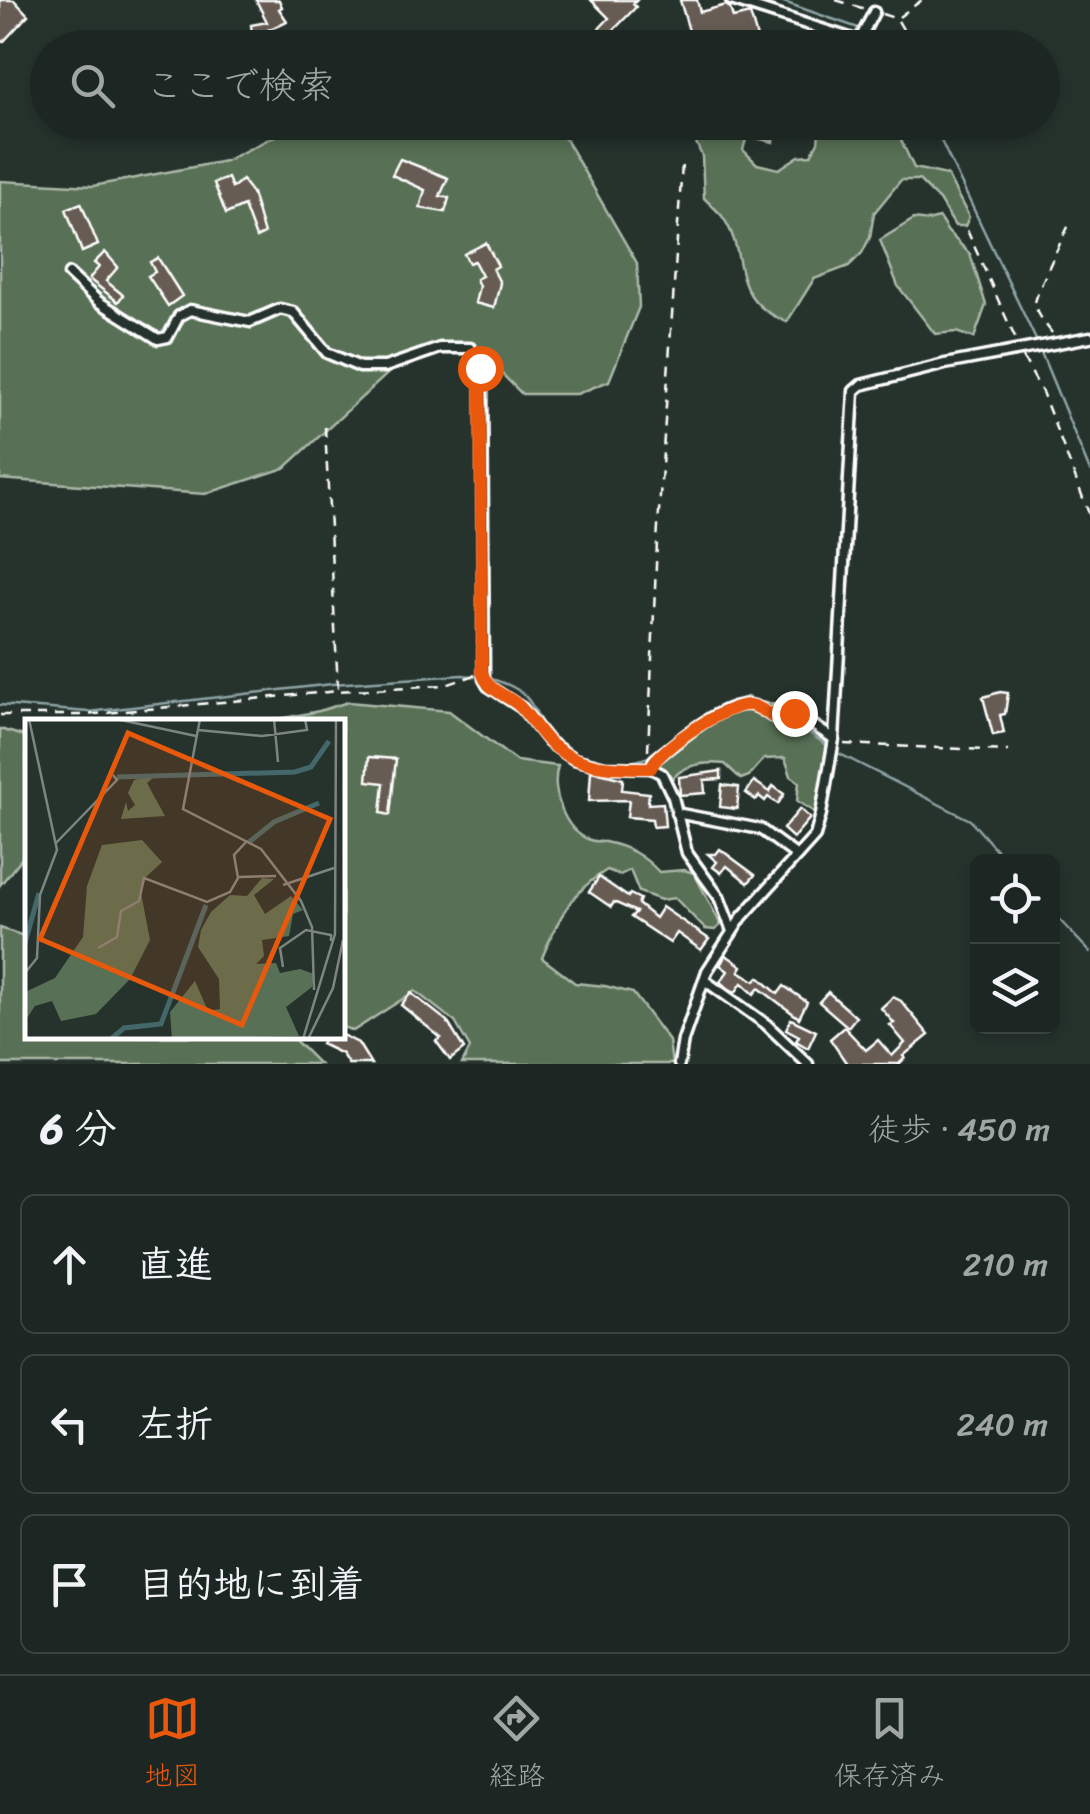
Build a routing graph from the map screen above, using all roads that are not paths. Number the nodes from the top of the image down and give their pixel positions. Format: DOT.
graph roads {
  1 [pos="731,0"];
  2 [pos="874,12"];
  3 [pos="825,30"];
  4 [pos="865,30"];
  5 [pos="70,274"];
  6 [pos="1090,338"];
  7 [pos="833,742"];
  8 [pos="651,768"];
  9 [pos="676,814"];
  10 [pos="796,856"];
  11 [pos="732,930"];
  12 [pos="704,980"];
  13 [pos="679,1064"];
  14 [pos="808,1064"];
  1 -- 3 [label="street"];
  2 -- 4 [label="street"];
  5 -- 8 [label="street"];
  6 -- 7 [label="street"];
  7 -- 8 [label="street"];
  7 -- 10 [label="street"];
  8 -- 9 [label="street"];
  9 -- 10 [label="street"];
  9 -- 11 [label="street"];
  10 -- 11 [label="street"];
  11 -- 12 [label="street"];
  12 -- 13 [label="street"];
  12 -- 14 [label="street"];
}
